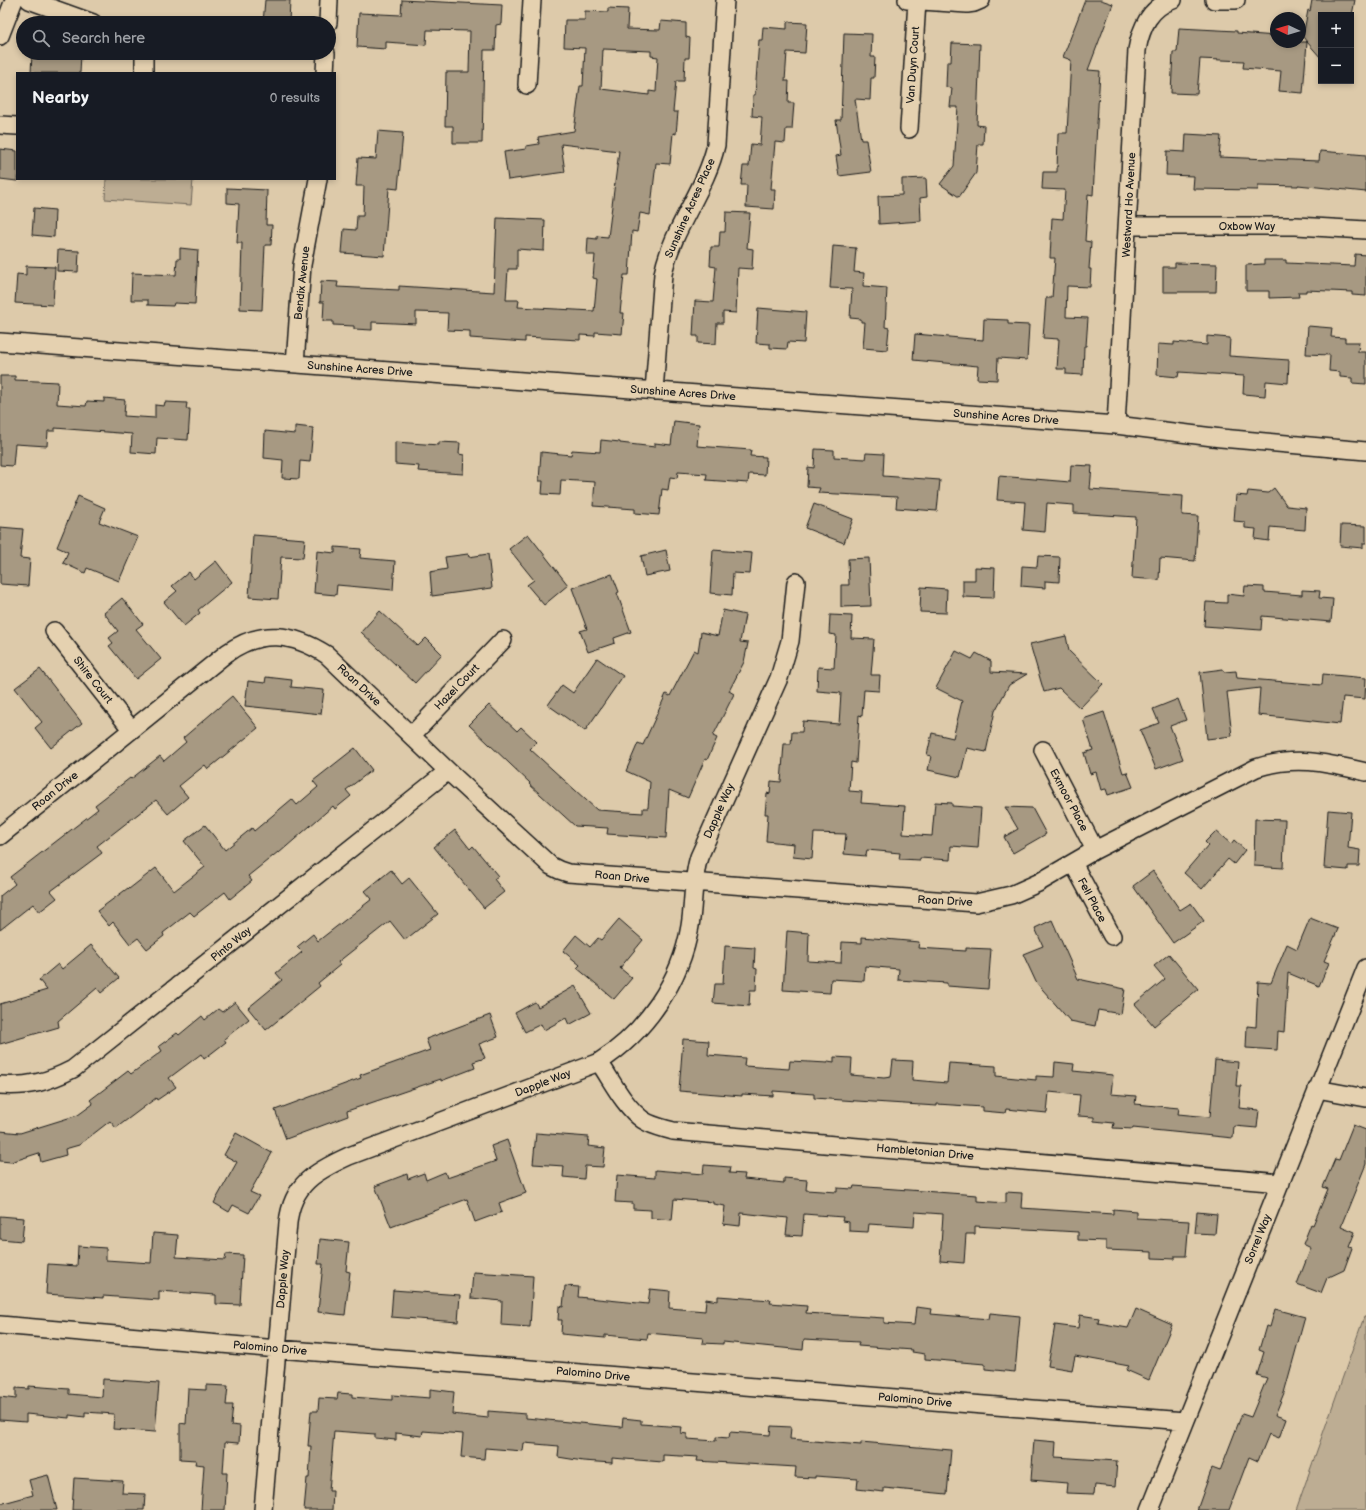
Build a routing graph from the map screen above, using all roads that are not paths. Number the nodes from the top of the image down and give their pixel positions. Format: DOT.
graph roads {
  1 [pos="14,0"];
  2 [pos="29,0"];
  3 [pos="329,0"];
  4 [pos="532,0"];
  5 [pos="725,0"];
  6 [pos="912,0"];
  7 [pos="981,0"];
  8 [pos="1173,0"];
  9 [pos="1214,0"];
  10 [pos="1236,0"];
  11 [pos="74,16"];
  12 [pos="328,16"];
  13 [pos="0,36"];
  14 [pos="144,60"];
  15 [pos="326,60"];
  16 [pos="144,72"];
  17 [pos="325,72"];
  18 [pos="527,85"];
  19 [pos="0,125"];
  20 [pos="16,126"];
  21 [pos="909,129"];
  22 [pos="318,180"];
  23 [pos="1128,226"];
  24 [pos="1366,230"];
  25 [pos="0,342"];
  26 [pos="295,364"];
  27 [pos="654,391"];
  28 [pos="1116,425"];
  29 [pos="1366,451"];
  30 [pos="796,582"];
  31 [pos="54,631"];
  32 [pos="503,640"];
  33 [pos="131,729"];
  34 [pos="412,735"];
  35 [pos="1043,750"];
  36 [pos="448,771"];
  37 [pos="1366,772"];
  38 [pos="0,836"];
  39 [pos="1095,850"];
  40 [pos="1073,863"];
  41 [pos="694,883"];
  42 [pos="1112,936"];
  43 [pos="1366,968"];
  44 [pos="599,1062"];
  45 [pos="0,1085"];
  46 [pos="1318,1089"];
  47 [pos="1366,1098"];
  48 [pos="1281,1183"];
  49 [pos="0,1325"];
  50 [pos="278,1349"];
  51 [pos="1185,1421"];
  52 [pos="264,1510"];
  53 [pos="1150,1510"];
  1 -- 13 [label="street"];
  2 -- 11 [label="street"];
  3 -- 12 [label="street"];
  4 -- 18 [label="street"];
  5 -- 27 [label="street, Sunshine Acres Place"];
  6 -- 7 [label="street"];
  6 -- 21 [label="street, Van Duyn Court"];
  8 -- 23 [label="street, Westward Ho Avenue"];
  9 -- 10 [label="street"];
  14 -- 16 [label="street"];
  15 -- 17 [label="street"];
  19 -- 20 [label="street"];
  22 -- 26 [label="street, Bendix Avenue"];
  23 -- 24 [label="street, Oxbow Way"];
  23 -- 28 [label="street, Westward Ho Avenue"];
  25 -- 26 [label="street, Sunshine Acres Drive"];
  26 -- 27 [label="street, Sunshine Acres Drive"];
  27 -- 28 [label="street, Sunshine Acres Drive"];
  28 -- 29 [label="street, Sunshine Acres Drive"];
  30 -- 41 [label="street, Dapple Way"];
  31 -- 33 [label="street, Shire Court"];
  32 -- 34 [label="street, Hazel Court"];
  33 -- 34 [label="street, Roan Drive"];
  33 -- 38 [label="street, Roan Drive"];
  34 -- 36 [label="street, Roan Drive"];
  35 -- 39 [label="street, Exmoor Place"];
  36 -- 41 [label="street, Roan Drive"];
  36 -- 45 [label="street, Pinto Way"];
  37 -- 39 [label="street, Roan Drive"];
  39 -- 40 [label="street, Roan Drive"];
  40 -- 41 [label="street, Roan Drive"];
  40 -- 42 [label="street, Fell Place"];
  41 -- 44 [label="street, Dapple Way"];
  43 -- 46 [label="street, Sorrel Way"];
  44 -- 48 [label="street, Hambletonian Drive"];
  44 -- 50 [label="street, Dapple Way"];
  46 -- 47 [label="street"];
  46 -- 48 [label="street, Sorrel Way"];
  48 -- 51 [label="street, Sorrel Way"];
  49 -- 50 [label="street, Palomino Drive"];
  50 -- 51 [label="street, Palomino Drive"];
  50 -- 52 [label="street, Dapple Way"];
  51 -- 53 [label="street, Sorrel Way"];
}
